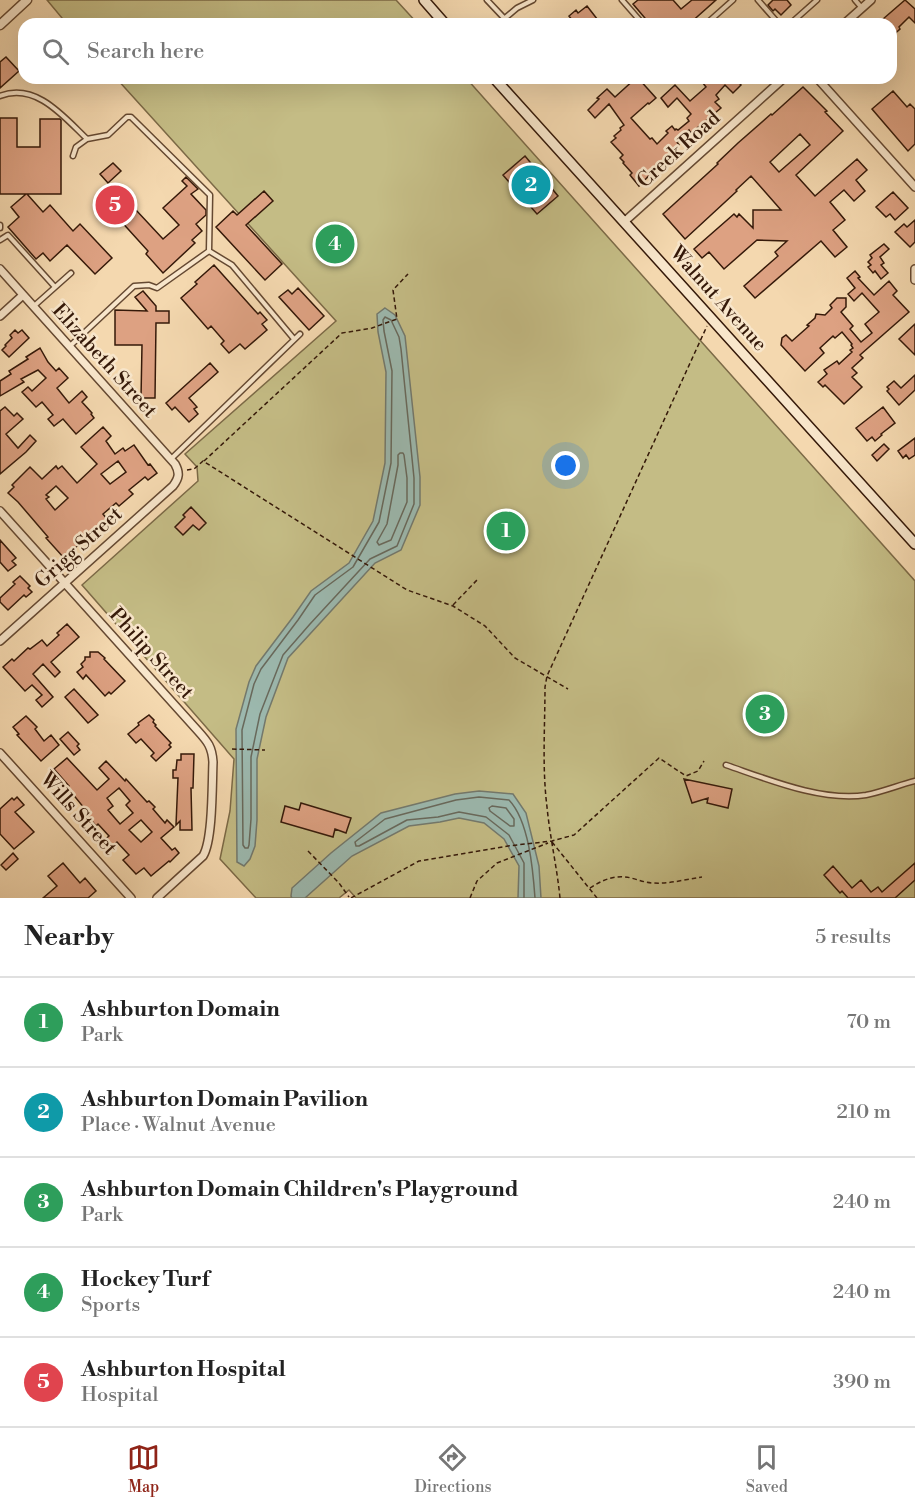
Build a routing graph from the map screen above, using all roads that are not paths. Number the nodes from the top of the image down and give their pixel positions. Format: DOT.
graph roads {
  1 [pos="27,0"];
  2 [pos="424,0"];
  3 [pos="487,0"];
  4 [pos="532,0"];
  5 [pos="622,0"];
  6 [pos="733,0"];
  7 [pos="758,0"];
  8 [pos="817,0"];
  9 [pos="855,0"];
  10 [pos="871,0"];
  11 [pos="862,8"];
  12 [pos="440,18"];
  13 [pos="504,18"];
  14 [pos="638,18"];
  15 [pos="713,18"];
  16 [pos="774,18"];
  17 [pos="797,18"];
  18 [pos="851,18"];
  19 [pos="0,25"];
  20 [pos="499,84"];
  21 [pos="777,84"];
  22 [pos="822,84"];
  23 [pos="0,96"];
  24 [pos="87,139"];
  25 [pos="73,156"];
  26 [pos="915,187"];
  27 [pos="624,222"];
  28 [pos="0,240"];
  29 [pos="209,251"];
  30 [pos="0,269"];
  31 [pos="915,269"];
  32 [pos="71,273"];
  33 [pos="915,280"];
  34 [pos="55,287"];
  35 [pos="23,295"];
  36 [pos="33,306"];
  37 [pos="0,316"];
  38 [pos="300,334"];
  39 [pos="294,339"];
  40 [pos="70,346"];
  41 [pos="171,460"];
  42 [pos="178,477"];
  43 [pos="0,512"];
  44 [pos="915,544"];
  45 [pos="64,583"];
  46 [pos="0,641"];
  47 [pos="0,753"];
  48 [pos="726,765"];
  49 [pos="915,780"];
  50 [pos="131,898"];
  51 [pos="157,898"];
  1 -- 19 [label="street"];
  2 -- 12 [label="main road"];
  3 -- 13 [label="lane"];
  4 -- 13 [label="lane"];
  5 -- 14 [label="lane"];
  6 -- 15 [label="lane"];
  7 -- 16 [label="lane"];
  8 -- 17 [label="lane"];
  9 -- 11 [label="lane"];
  10 -- 11 [label="street"];
  11 -- 18 [label="street"];
  20 -- 27 [label="main road, Walnut Avenue"];
  21 -- 27 [label="street, Creek Road"];
  22 -- 26 [label="street"];
  23 -- 24 [label="lane"];
  24 -- 25 [label="lane"];
  24 -- 29 [label="lane"];
  27 -- 44 [label="main road, Walnut Avenue"];
  28 -- 34 [label="lane"];
  29 -- 39 [label="lane"];
  29 -- 40 [label="lane"];
  30 -- 35 [label="street, Elizabeth Street"];
  31 -- 33 [label="street"];
  32 -- 34 [label="lane"];
  34 -- 36 [label="lane"];
  35 -- 36 [label="street, Elizabeth Street"];
  35 -- 37 [label="street"];
  36 -- 40 [label="street, Elizabeth Street"];
  38 -- 39 [label="lane"];
  39 -- 41 [label="lane"];
  40 -- 41 [label="street, Elizabeth Street"];
  41 -- 42 [label="street, Elizabeth Street"];
  42 -- 45 [label="street, Grigg Street"];
  43 -- 45 [label="street, Philip Street"];
  45 -- 46 [label="street, Grigg Street"];
  45 -- 51 [label="street, Philip Street"];
  47 -- 50 [label="street, Wills Street"];
  48 -- 49 [label="lane"];
}
